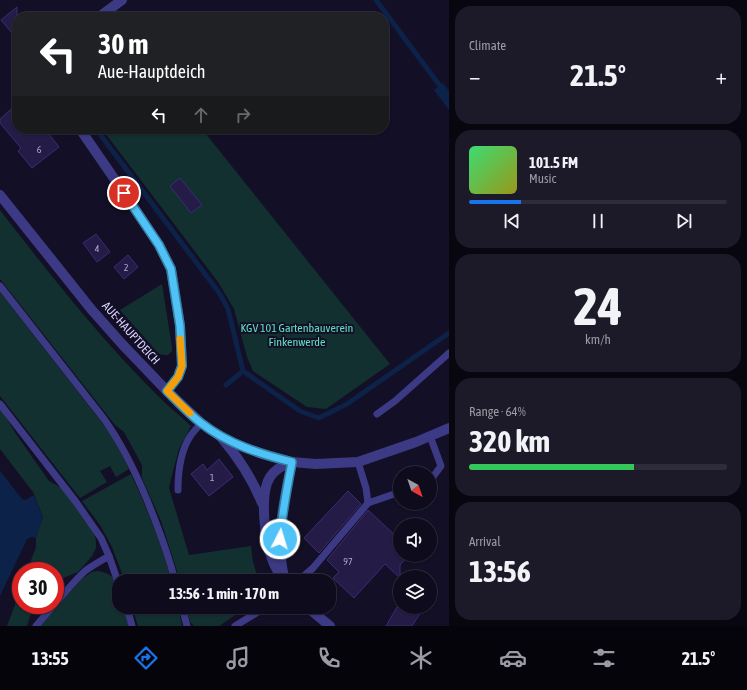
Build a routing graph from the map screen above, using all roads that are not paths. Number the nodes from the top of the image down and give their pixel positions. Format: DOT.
graph roads {
  1 [pos="122,0"];
  2 [pos="106,12"];
  3 [pos="83,134"];
  4 [pos="0,195"];
  5 [pos="0,286"];
  6 [pos="449,353"];
  7 [pos="167,391"];
  8 [pos="0,404"];
  9 [pos="377,414"];
  10 [pos="201,423"];
  11 [pos="449,428"];
  12 [pos="430,436"];
  13 [pos="222,437"];
  14 [pos="292,462"];
  15 [pos="358,462"];
  16 [pos="437,471"];
  17 [pos="178,490"];
  18 [pos="393,494"];
  19 [pos="368,503"];
  20 [pos="264,507"];
  21 [pos="109,556"];
  22 [pos="115,574"];
  23 [pos="173,574"];
  24 [pos="279,574"];
  25 [pos="283,574"];
  26 [pos="306,574"];
  27 [pos="64,593"];
  28 [pos="46,614"];
  29 [pos="129,614"];
  30 [pos="184,614"];
  31 [pos="255,614"];
  32 [pos="315,614"];
  33 [pos="36,626"];
  34 [pos="132,626"];
  35 [pos="187,626"];
  36 [pos="235,626"];
  37 [pos="330,626"];
  1 -- 2 [label="street"];
  3 -- 7 [label="street"];
  4 -- 7 [label="street, AUE-HAUPTDEICH"];
  5 -- 23 [label="lane"];
  6 -- 9 [label="lane"];
  7 -- 10 [label="street, AUE-HAUPTDEICH"];
  8 -- 21 [label="lane"];
  10 -- 13 [label="street, AUE-HAUPTDEICH"];
  10 -- 17 [label="lane"];
  11 -- 12 [label="street, AUE-HAUPTDEICH"];
  12 -- 15 [label="street, AUE-HAUPTDEICH"];
  12 -- 16 [label="lane"];
  13 -- 14 [label="street, AUE-HAUPTDEICH"];
  13 -- 20 [label="street"];
  14 -- 15 [label="street, AUE-HAUPTDEICH"];
  14 -- 20 [label="street"];
  14 -- 25 [label="street"];
  15 -- 19 [label="lane"];
  18 -- 19 [label="lane"];
  19 -- 26 [label="lane"];
  20 -- 24 [label="street"];
  21 -- 22 [label="lane"];
  21 -- 27 [label="lane"];
  28 -- 33 [label="lane"];
  29 -- 34 [label="lane"];
  30 -- 35 [label="lane"];
  31 -- 36 [label="lane"];
  32 -- 37 [label="street"];
}
